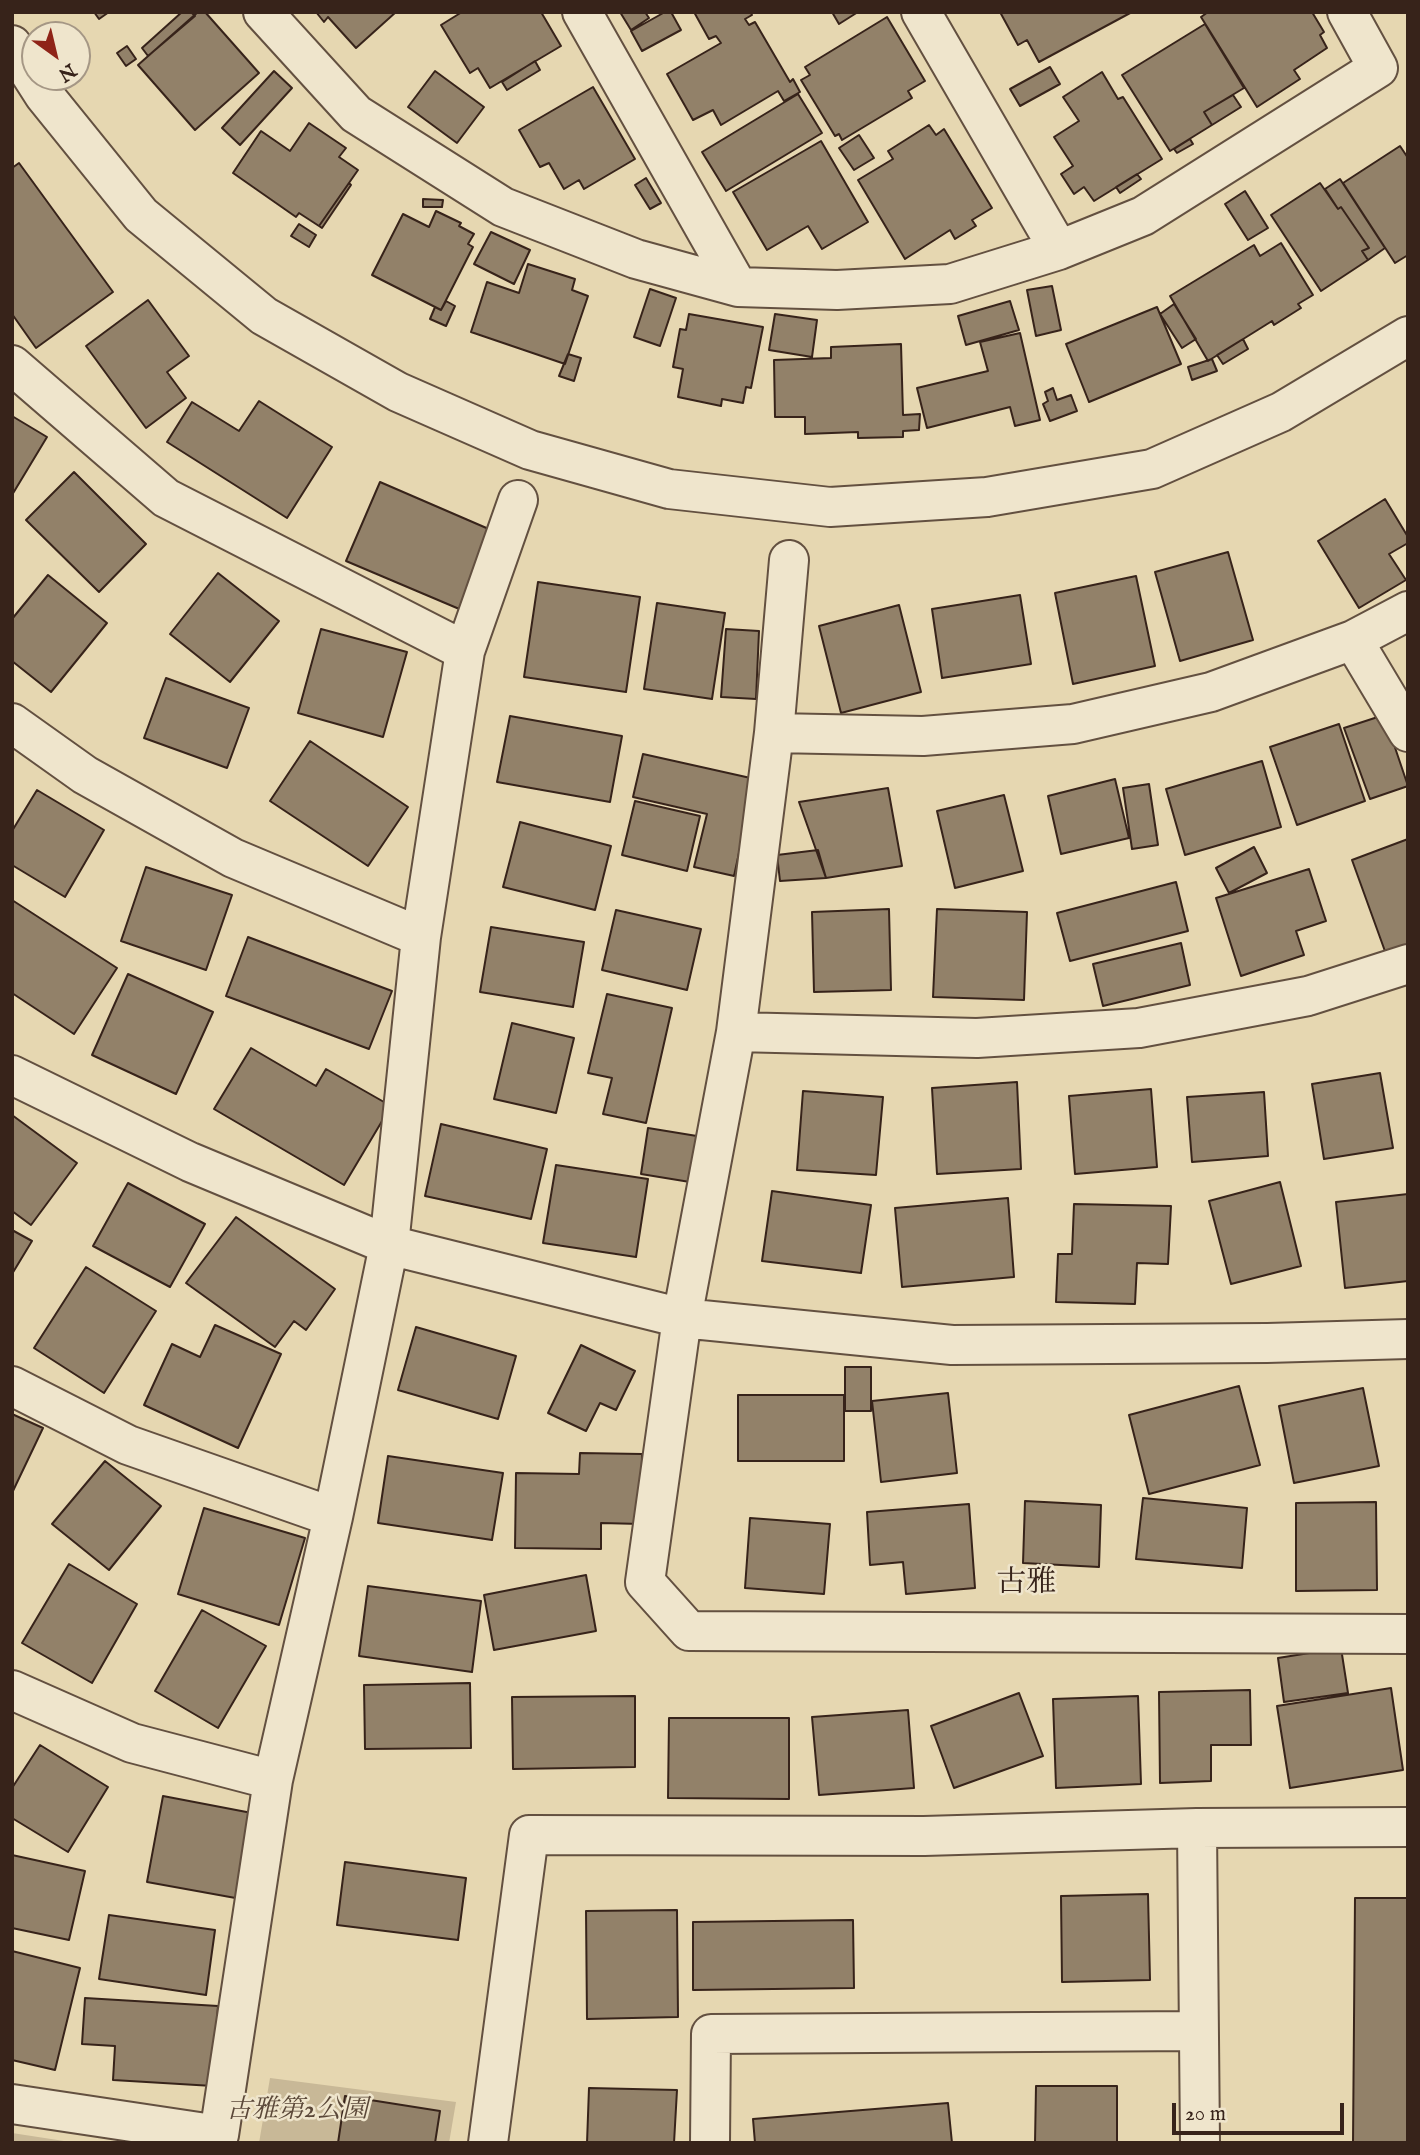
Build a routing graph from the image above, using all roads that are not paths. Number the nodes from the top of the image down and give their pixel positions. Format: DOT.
graph roads {
  1 [pos="263,12"];
  2 [pos="582,12"];
  3 [pos="921,12"];
  4 [pos="1347,12"];
  5 [pos="12,45"];
  6 [pos="1059,250"];
  7 [pos="738,287"];
  8 [pos="1408,336"];
  9 [pos="12,365"];
  10 [pos="518,500"];
  11 [pos="789,560"];
  12 [pos="1408,611"];
  13 [pos="1353,640"];
  14 [pos="465,651"];
  15 [pos="12,723"];
  16 [pos="1408,732"];
  17 [pos="774,733"];
  18 [pos="421,937"];
  19 [pos="1408,964"];
  20 [pos="736,1032"];
  21 [pos="12,1074"];
  22 [pos="389,1245"];
  23 [pos="682,1318"];
  24 [pos="1408,1339"];
  25 [pos="12,1385"];
  26 [pos="333,1517"];
  27 [pos="1408,1634"];
  28 [pos="12,1690"];
  29 [pos="273,1780"];
  30 [pos="1408,1827"];
  31 [pos="1197,1828"];
  32 [pos="1198,2031"];
  33 [pos="12,2105"];
  34 [pos="488,2143"];
  35 [pos="710,2143"];
  36 [pos="1200,2143"];
  1 -- 7 [label="street"];
  2 -- 7 [label="street"];
  3 -- 6 [label="street"];
  4 -- 6 [label="street"];
  5 -- 8 [label="street"];
  6 -- 7 [label="street"];
  9 -- 14 [label="street"];
  10 -- 14 [label="street"];
  11 -- 17 [label="street"];
  12 -- 13 [label="street"];
  13 -- 16 [label="street"];
  13 -- 17 [label="street"];
  14 -- 18 [label="street"];
  15 -- 18 [label="street"];
  17 -- 20 [label="street"];
  18 -- 22 [label="street"];
  19 -- 20 [label="street"];
  20 -- 23 [label="street"];
  21 -- 22 [label="street"];
  22 -- 23 [label="street"];
  22 -- 26 [label="street"];
  23 -- 24 [label="street"];
  23 -- 27 [label="street"];
  25 -- 26 [label="street"];
  26 -- 29 [label="street"];
  28 -- 29 [label="street"];
  29 -- 33 [label="street"];
  30 -- 31 [label="street"];
  31 -- 32 [label="street"];
  31 -- 34 [label="street"];
  32 -- 35 [label="street"];
  32 -- 36 [label="street"];
}
